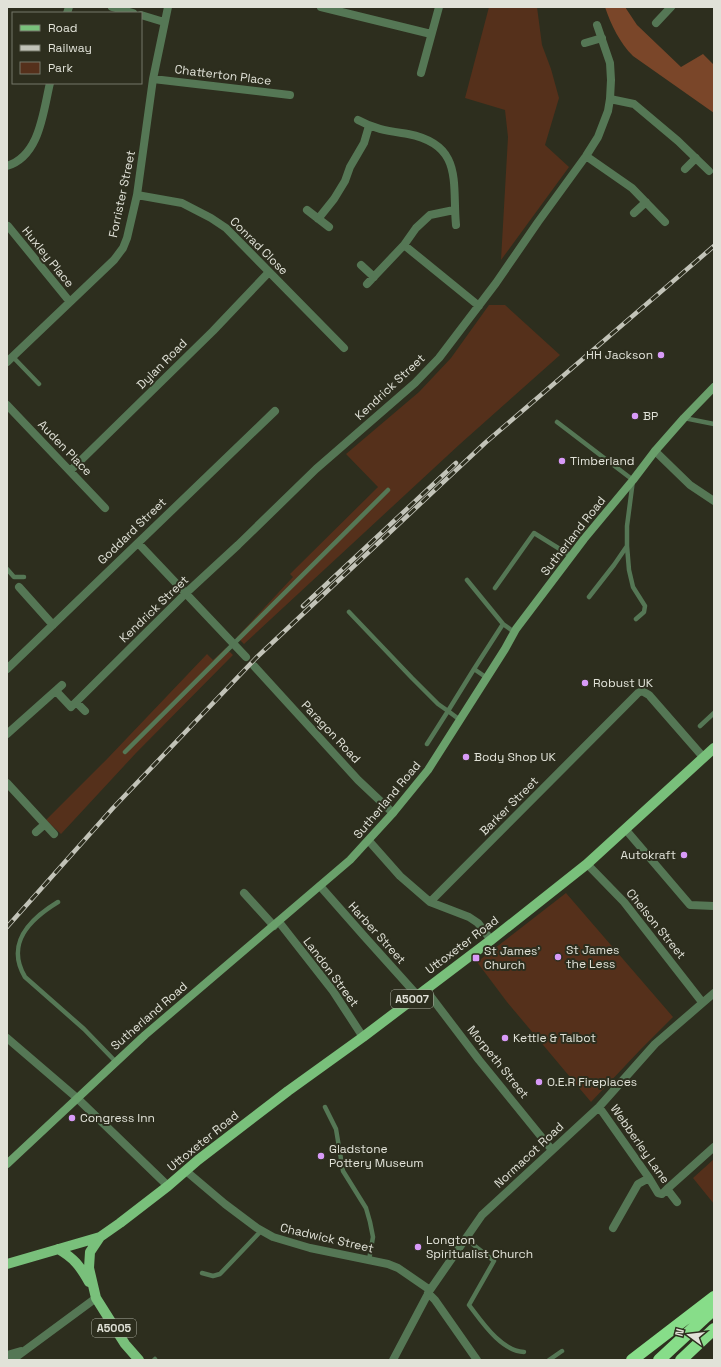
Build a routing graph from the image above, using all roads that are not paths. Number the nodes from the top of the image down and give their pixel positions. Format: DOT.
graph roads {
  1 [pos="112,7"];
  2 [pos="168,7"];
  3 [pos="321,7"];
  4 [pos="439,7"];
  5 [pos="671,7"];
  6 [pos="130,12"];
  7 [pos="142,15"];
  8 [pos="164,22"];
  9 [pos="656,23"];
  10 [pos="597,25"];
  11 [pos="431,34"];
  12 [pos="602,38"];
  13 [pos="584,43"];
  14 [pos="422,73"];
  15 [pos="153,79"];
  16 [pos="50,84"];
  17 [pos="290,95"];
  18 [pos="610,99"];
  19 [pos="358,120"];
  20 [pos="369,126"];
  21 [pos="586,156"];
  22 [pos="696,158"];
  23 [pos="7,166"];
  24 [pos="685,169"];
  25 [pos="709,171"];
  26 [pos="136,195"];
  27 [pos="646,202"];
  28 [pos="307,210"];
  29 [pos="454,210"];
  30 [pos="634,213"];
  31 [pos="318,219"];
  32 [pos="665,222"];
  33 [pos="456,225"];
  34 [pos="8,226"];
  35 [pos="329,227"];
  36 [pos="404,245"];
  37 [pos="361,265"];
  38 [pos="269,272"];
  39 [pos="374,277"];
  40 [pos="367,284"];
  41 [pos="70,302"];
  42 [pos="479,306"];
  43 [pos="344,348"];
  44 [pos="10,360"];
  45 [pos="39,384"];
  46 [pos="714,387"];
  47 [pos="7,404"];
  48 [pos="275,411"];
  49 [pos="684,418"];
  50 [pos="557,422"];
  51 [pos="714,424"];
  52 [pos="655,451"];
  53 [pos="70,471"];
  54 [pos="633,480"];
  55 [pos="388,490"];
  56 [pos="714,501"];
  57 [pos="105,508"];
  58 [pos="138,543"];
  59 [pos="627,546"];
  60 [pos="571,556"];
  61 [pos="7,569"];
  62 [pos="24,577"];
  63 [pos="467,580"];
  64 [pos="19,587"];
  65 [pos="495,588"];
  66 [pos="186,593"];
  67 [pos="589,597"];
  68 [pos="349,612"];
  69 [pos="636,620"];
  70 [pos="503,624"];
  71 [pos="53,625"];
  72 [pos="514,632"];
  73 [pos="234,644"];
  74 [pos="246,657"];
  75 [pos="254,666"];
  76 [pos="7,669"];
  77 [pos="474,669"];
  78 [pos="487,678"];
  79 [pos="76,702"];
  80 [pos="86,711"];
  81 [pos="448,711"];
  82 [pos="714,713"];
  83 [pos="460,720"];
  84 [pos="700,726"];
  85 [pos="7,734"];
  86 [pos="427,744"];
  87 [pos="714,748"];
  88 [pos="125,752"];
  89 [pos="704,758"];
  90 [pos="7,783"];
  91 [pos="393,813"];
  92 [pos="44,825"];
  93 [pos="626,830"];
  94 [pos="36,832"];
  95 [pos="54,834"];
  96 [pos="369,841"];
  97 [pos="587,864"];
  98 [pos="320,886"];
  99 [pos="244,893"];
  100 [pos="58,902"];
  101 [pos="430,902"];
  102 [pos="714,906"];
  103 [pos="276,924"];
  104 [pos="491,940"];
  105 [pos="421,992"];
  106 [pos="714,993"];
  107 [pos="702,1002"];
  108 [pos="363,1037"];
  109 [pos="7,1038"];
  110 [pos="116,1062"];
  111 [pos="77,1098"];
  112 [pos="325,1107"];
  113 [pos="599,1108"];
  114 [pos="714,1147"];
  115 [pos="552,1150"];
  116 [pos="7,1164"];
  117 [pos="186,1171"];
  118 [pos="649,1178"];
  119 [pos="168,1186"];
  120 [pos="667,1190"];
  121 [pos="677,1202"];
  122 [pos="612,1228"];
  123 [pos="261,1231"];
  124 [pos="100,1237"];
  125 [pos="466,1239"];
  126 [pos="58,1249"];
  127 [pos="369,1260"];
  128 [pos="7,1264"];
  129 [pos="202,1273"];
  130 [pos="429,1291"];
  131 [pos="95,1295"];
  132 [pos="714,1297"];
  133 [pos="714,1309"];
  134 [pos="714,1329"];
  135 [pos="25,1350"];
  136 [pos="562,1351"];
  137 [pos="524,1352"];
  138 [pos="7,1355"];
  139 [pos="12,1360"];
  140 [pos="139,1360"];
  141 [pos="393,1360"];
  142 [pos="477,1360"];
  143 [pos="549,1360"];
  144 [pos="632,1360"];
  145 [pos="659,1360"];
  146 [pos="681,1360"];
  1 -- 6 [label="street"];
  2 -- 8 [label="street, Forrister Street"];
  3 -- 11 [label="street"];
  4 -- 11 [label="street"];
  5 -- 9 [label="street"];
  7 -- 8 [label="street"];
  8 -- 15 [label="street, Forrister Street"];
  10 -- 12 [label="street, Kendrick Street"];
  11 -- 14 [label="street"];
  12 -- 13 [label="street"];
  12 -- 18 [label="street, Kendrick Street"];
  15 -- 17 [label="street, Chatterton Place"];
  15 -- 26 [label="street, Forrister Street"];
  16 -- 23 [label="street"];
  18 -- 21 [label="street, Kendrick Street"];
  18 -- 22 [label="street"];
  19 -- 20 [label="street"];
  20 -- 29 [label="street"];
  20 -- 31 [label="street"];
  21 -- 27 [label="street"];
  21 -- 42 [label="street, Kendrick Street"];
  22 -- 24 [label="street"];
  22 -- 25 [label="street"];
  26 -- 38 [label="street, Conrad Close"];
  26 -- 41 [label="street, Forrister Street"];
  27 -- 30 [label="street"];
  27 -- 32 [label="street"];
  28 -- 31 [label="street"];
  29 -- 33 [label="street"];
  29 -- 36 [label="street"];
  31 -- 35 [label="street"];
  34 -- 41 [label="street, Huxley Place"];
  36 -- 39 [label="street"];
  36 -- 42 [label="street"];
  37 -- 39 [label="street"];
  38 -- 43 [label="street, Conrad Close"];
  38 -- 53 [label="street, Dylan Road"];
  39 -- 40 [label="street"];
  41 -- 44 [label="street, Forrister Street"];
  42 -- 66 [label="street, Kendrick Street"];
  44 -- 45 [label="lane"];
  46 -- 49 [label="street, Sutherland Road"];
  47 -- 53 [label="street, Auden Place"];
  48 -- 58 [label="street, Goddard Street"];
  49 -- 51 [label="lane"];
  49 -- 52 [label="street, Sutherland Road"];
  50 -- 54 [label="lane"];
  52 -- 54 [label="street, Sutherland Road"];
  52 -- 56 [label="street"];
  53 -- 57 [label="street, Auden Place"];
  54 -- 59 [label="lane"];
  54 -- 60 [label="street, Sutherland Road"];
  55 -- 73 [label="lane"];
  58 -- 66 [label="street"];
  58 -- 71 [label="street, Goddard Street"];
  59 -- 67 [label="lane"];
  59 -- 69 [label="lane"];
  60 -- 65 [label="lane"];
  60 -- 72 [label="street, Sutherland Road"];
  61 -- 62 [label="lane"];
  63 -- 70 [label="lane"];
  64 -- 71 [label="street"];
  66 -- 73 [label="street"];
  66 -- 79 [label="street, Kendrick Street"];
  68 -- 81 [label="lane"];
  70 -- 72 [label="lane"];
  70 -- 77 [label="lane"];
  71 -- 76 [label="street, Goddard Street"];
  72 -- 78 [label="street, Sutherland Road"];
  73 -- 74 [label="street"];
  73 -- 88 [label="lane"];
  75 -- 91 [label="street, Paragon Road"];
  77 -- 78 [label="lane"];
  77 -- 81 [label="lane"];
  78 -- 83 [label="street, Sutherland Road"];
  79 -- 80 [label="street"];
  79 -- 85 [label="street"];
  81 -- 83 [label="lane"];
  81 -- 86 [label="lane"];
  82 -- 84 [label="lane"];
  83 -- 91 [label="street, Sutherland Road"];
  87 -- 89 [label="main road, Uttoxeter Road / A5007"];
  89 -- 93 [label="main road, Uttoxeter Road / A5007"];
  89 -- 101 [label="street, Barker Street"];
  90 -- 92 [label="street"];
  91 -- 96 [label="street, Sutherland Road"];
  92 -- 94 [label="street"];
  92 -- 95 [label="street"];
  93 -- 97 [label="main road, Uttoxeter Road / A5007"];
  93 -- 102 [label="street"];
  96 -- 98 [label="street, Sutherland Road"];
  96 -- 101 [label="street"];
  97 -- 104 [label="main road, Uttoxeter Road / A5007"];
  97 -- 107 [label="street, Chelson Street"];
  98 -- 103 [label="street, Sutherland Road"];
  98 -- 105 [label="street, Harber Street"];
  99 -- 103 [label="street, Landon Street"];
  100 -- 110 [label="lane"];
  101 -- 104 [label="street"];
  103 -- 108 [label="street, Landon Street"];
  103 -- 110 [label="street, Sutherland Road"];
  104 -- 105 [label="main road, Uttoxeter Road / A5007"];
  105 -- 108 [label="main road, Uttoxeter Road / A5007"];
  105 -- 115 [label="street, Morpeth Street"];
  106 -- 107 [label="street, Normacot Road"];
  107 -- 113 [label="street, Normacot Road"];
  108 -- 117 [label="main road, Uttoxeter Road / A5007"];
  109 -- 111 [label="street"];
  110 -- 111 [label="street, Sutherland Road"];
  111 -- 116 [label="street, Sutherland Road"];
  111 -- 119 [label="street"];
  112 -- 127 [label="lane"];
  113 -- 115 [label="street, Normacot Road"];
  113 -- 118 [label="street, Webberley Lane"];
  114 -- 120 [label="street"];
  115 -- 125 [label="street, Normacot Road"];
  117 -- 119 [label="main road, Uttoxeter Road / A5007"];
  117 -- 123 [label="street, Chadwick Street"];
  118 -- 120 [label="street, Webberley Lane"];
  118 -- 122 [label="street"];
  119 -- 124 [label="main road, Uttoxeter Road / A5007"];
  120 -- 121 [label="street, Webberley Lane"];
  123 -- 127 [label="street, Chadwick Street"];
  123 -- 129 [label="lane"];
  124 -- 126 [label="main road, A5007"];
  124 -- 131 [label="main road, A5005"];
  125 -- 130 [label="street, Normacot Road"];
  125 -- 137 [label="lane"];
  126 -- 128 [label="main road, A5007"];
  126 -- 131 [label="main road, A5005"];
  127 -- 130 [label="street, Chadwick Street"];
  130 -- 141 [label="street, Normacot Road"];
  130 -- 142 [label="street, Chadwick Street"];
  131 -- 135 [label="street"];
  131 -- 140 [label="main road, A5005"];
  132 -- 144 [label="highway"];
  133 -- 145 [label="highway"];
  134 -- 146 [label="highway"];
  135 -- 138 [label="street"];
  135 -- 139 [label="street"];
  136 -- 143 [label="lane"];
}
